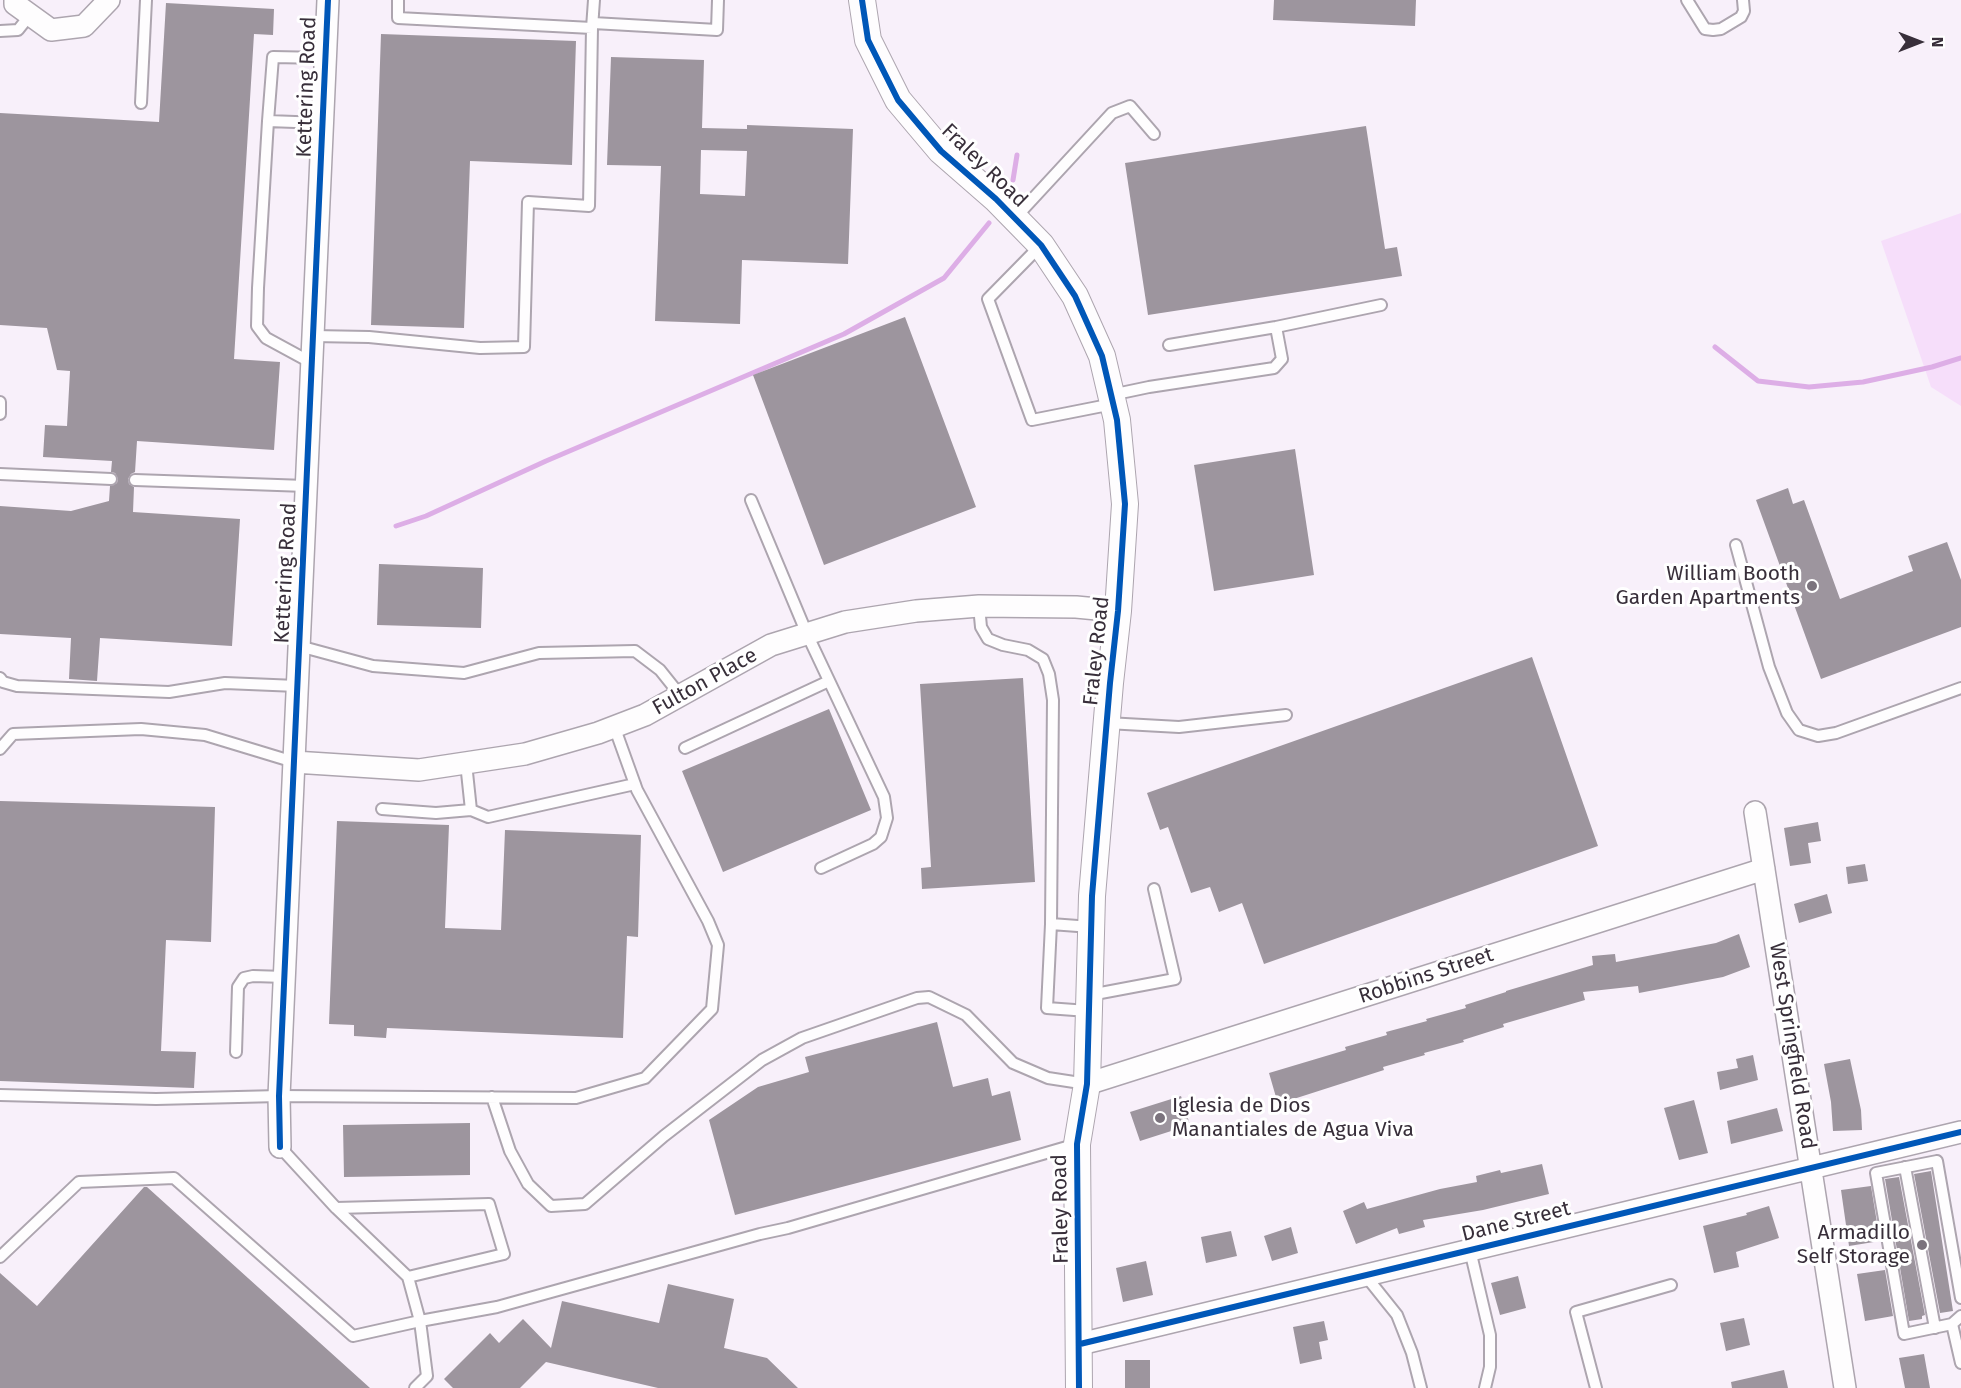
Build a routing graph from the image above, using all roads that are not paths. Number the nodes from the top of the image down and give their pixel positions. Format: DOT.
graph roads {
  1 [pos="109,0"];
  2 [pos="146,0"];
  3 [pos="328,0"];
  4 [pos="398,0"];
  5 [pos="594,0"];
  6 [pos="718,0"];
  7 [pos="862,0"];
  8 [pos="1687,0"];
  9 [pos="1743,0"];
  10 [pos="22,7"];
  11 [pos="592,26"];
  12 [pos="0,31"];
  13 [pos="325,58"];
  14 [pos="141,103"];
  15 [pos="268,121"];
  16 [pos="322,123"];
  17 [pos="1154,134"];
  18 [pos="1015,218"];
  19 [pos="1041,245"];
  20 [pos="1381,305"];
  21 [pos="1276,327"];
  22 [pos="313,336"];
  23 [pos="1169,345"];
  24 [pos="312,363"];
  25 [pos="1112,400"];
  26 [pos="0,402"];
  27 [pos="0,414"];
  28 [pos="0,474"];
  29 [pos="111,479"];
  30 [pos="135,480"];
  31 [pos="306,486"];
  32 [pos="751,501"];
  33 [pos="1736,545"];
  34 [pos="979,606"];
  35 [pos="1118,611"];
  36 [pos="807,634"];
  37 [pos="299,646"];
  38 [pos="0,678"];
  39 [pos="829,681"];
  40 [pos="297,686"];
  41 [pos="1961,688"];
  42 [pos="680,695"];
  43 [pos="1286,715"];
  44 [pos="1106,723"];
  45 [pos="614,726"];
  46 [pos="685,748"];
  47 [pos="0,749"];
  48 [pos="294,762"];
  49 [pos="466,762"];
  50 [pos="635,784"];
  51 [pos="382,809"];
  52 [pos="471,810"];
  53 [pos="1755,812"];
  54 [pos="821,868"];
  55 [pos="1764,869"];
  56 [pos="1154,889"];
  57 [pos="1051,924"];
  58 [pos="1091,927"];
  59 [pos="285,977"];
  60 [pos="1089,1003"];
  61 [pos="236,1052"];
  62 [pos="1087,1084"];
  63 [pos="0,1095"];
  64 [pos="279,1096"];
  65 [pos="492,1097"];
  66 [pos="1961,1131"];
  67 [pos="1077,1144"];
  68 [pos="280,1147"];
  69 [pos="1905,1167"];
  70 [pos="1811,1168"];
  71 [pos="336,1208"];
  72 [pos="1470,1250"];
  73 [pos="0,1257"];
  74 [pos="1365,1275"];
  75 [pos="408,1276"];
  76 [pos="1671,1285"];
  77 [pos="1961,1298"];
  78 [pos="1961,1316"];
  79 [pos="420,1321"];
  80 [pos="1952,1324"];
  81 [pos="1935,1328"];
  82 [pos="1080,1344"];
  83 [pos="1961,1363"];
  84 [pos="416,1388"];
  85 [pos="1079,1388"];
  86 [pos="1421,1388"];
  87 [pos="1485,1388"];
  88 [pos="1596,1388"];
  89 [pos="1845,1388"];
  1 -- 10 [label="street"];
  2 -- 14 [label="lane"];
  3 -- 13 [label="street, Kettering Road"];
  4 -- 11 [label="lane"];
  5 -- 11 [label="lane"];
  6 -- 11 [label="lane"];
  7 -- 18 [label="street, Fraley Road"];
  8 -- 9 [label="lane"];
  10 -- 12 [label="lane"];
  11 -- 22 [label="lane"];
  13 -- 15 [label="lane"];
  13 -- 16 [label="street, Kettering Road"];
  15 -- 16 [label="lane"];
  15 -- 24 [label="lane"];
  16 -- 22 [label="street, Kettering Road"];
  17 -- 18 [label="lane"];
  18 -- 19 [label="street, Fraley Road"];
  19 -- 25 [label="street, Fraley Road"];
  19 -- 25 [label="lane"];
  20 -- 21 [label="lane"];
  21 -- 23 [label="lane"];
  21 -- 25 [label="lane"];
  22 -- 24 [label="street, Kettering Road"];
  24 -- 31 [label="street, Kettering Road"];
  25 -- 35 [label="street, Fraley Road"];
  26 -- 27 [label="lane"];
  28 -- 29 [label="lane"];
  30 -- 31 [label="lane"];
  31 -- 37 [label="street, Kettering Road"];
  32 -- 36 [label="lane"];
  33 -- 41 [label="lane"];
  34 -- 35 [label="street, Fulton Place"];
  34 -- 36 [label="street, Fulton Place"];
  34 -- 57 [label="lane"];
  35 -- 44 [label="street, Fraley Road"];
  36 -- 39 [label="lane"];
  36 -- 42 [label="street, Fulton Place"];
  37 -- 40 [label="street, Kettering Road"];
  37 -- 42 [label="lane"];
  38 -- 40 [label="lane"];
  39 -- 46 [label="lane"];
  39 -- 54 [label="lane"];
  40 -- 48 [label="street, Kettering Road"];
  42 -- 45 [label="street, Fulton Place"];
  43 -- 44 [label="lane"];
  44 -- 58 [label="street, Fraley Road"];
  45 -- 49 [label="street, Fulton Place"];
  45 -- 50 [label="lane"];
  47 -- 48 [label="lane"];
  48 -- 49 [label="street, Fulton Place"];
  48 -- 59 [label="street, Kettering Road"];
  49 -- 52 [label="lane"];
  50 -- 52 [label="lane"];
  50 -- 65 [label="lane"];
  51 -- 52 [label="lane"];
  53 -- 55 [label="street, West Springfield Road"];
  55 -- 62 [label="street, Robbins Street"];
  55 -- 70 [label="street, West Springfield Road"];
  56 -- 60 [label="lane"];
  57 -- 58 [label="lane"];
  57 -- 60 [label="lane"];
  58 -- 60 [label="street, Fraley Road"];
  59 -- 61 [label="lane"];
  59 -- 64 [label="street, Kettering Road"];
  60 -- 62 [label="street, Fraley Road"];
  62 -- 65 [label="lane"];
  62 -- 67 [label="street, Fraley Road"];
  63 -- 64 [label="lane"];
  64 -- 65 [label="lane"];
  64 -- 68 [label="street, Kettering Road"];
  66 -- 70 [label="street, Dane Street"];
  67 -- 79 [label="lane"];
  67 -- 82 [label="street, Fraley Road"];
  68 -- 71 [label="lane"];
  69 -- 77 [label="lane"];
  69 -- 81 [label="lane"];
  69 -- 81 [label="lane"];
  70 -- 72 [label="street, Dane Street"];
  70 -- 89 [label="street, West Springfield Road"];
  71 -- 75 [label="lane"];
  71 -- 75 [label="lane"];
  72 -- 74 [label="street, Dane Street"];
  72 -- 87 [label="lane"];
  73 -- 79 [label="lane"];
  74 -- 82 [label="street, Dane Street"];
  74 -- 86 [label="lane"];
  75 -- 79 [label="lane"];
  76 -- 88 [label="lane"];
  78 -- 80 [label="lane"];
  79 -- 84 [label="lane"];
  80 -- 81 [label="lane"];
  80 -- 83 [label="lane"];
  82 -- 85 [label="street, Fraley Road"];
}
